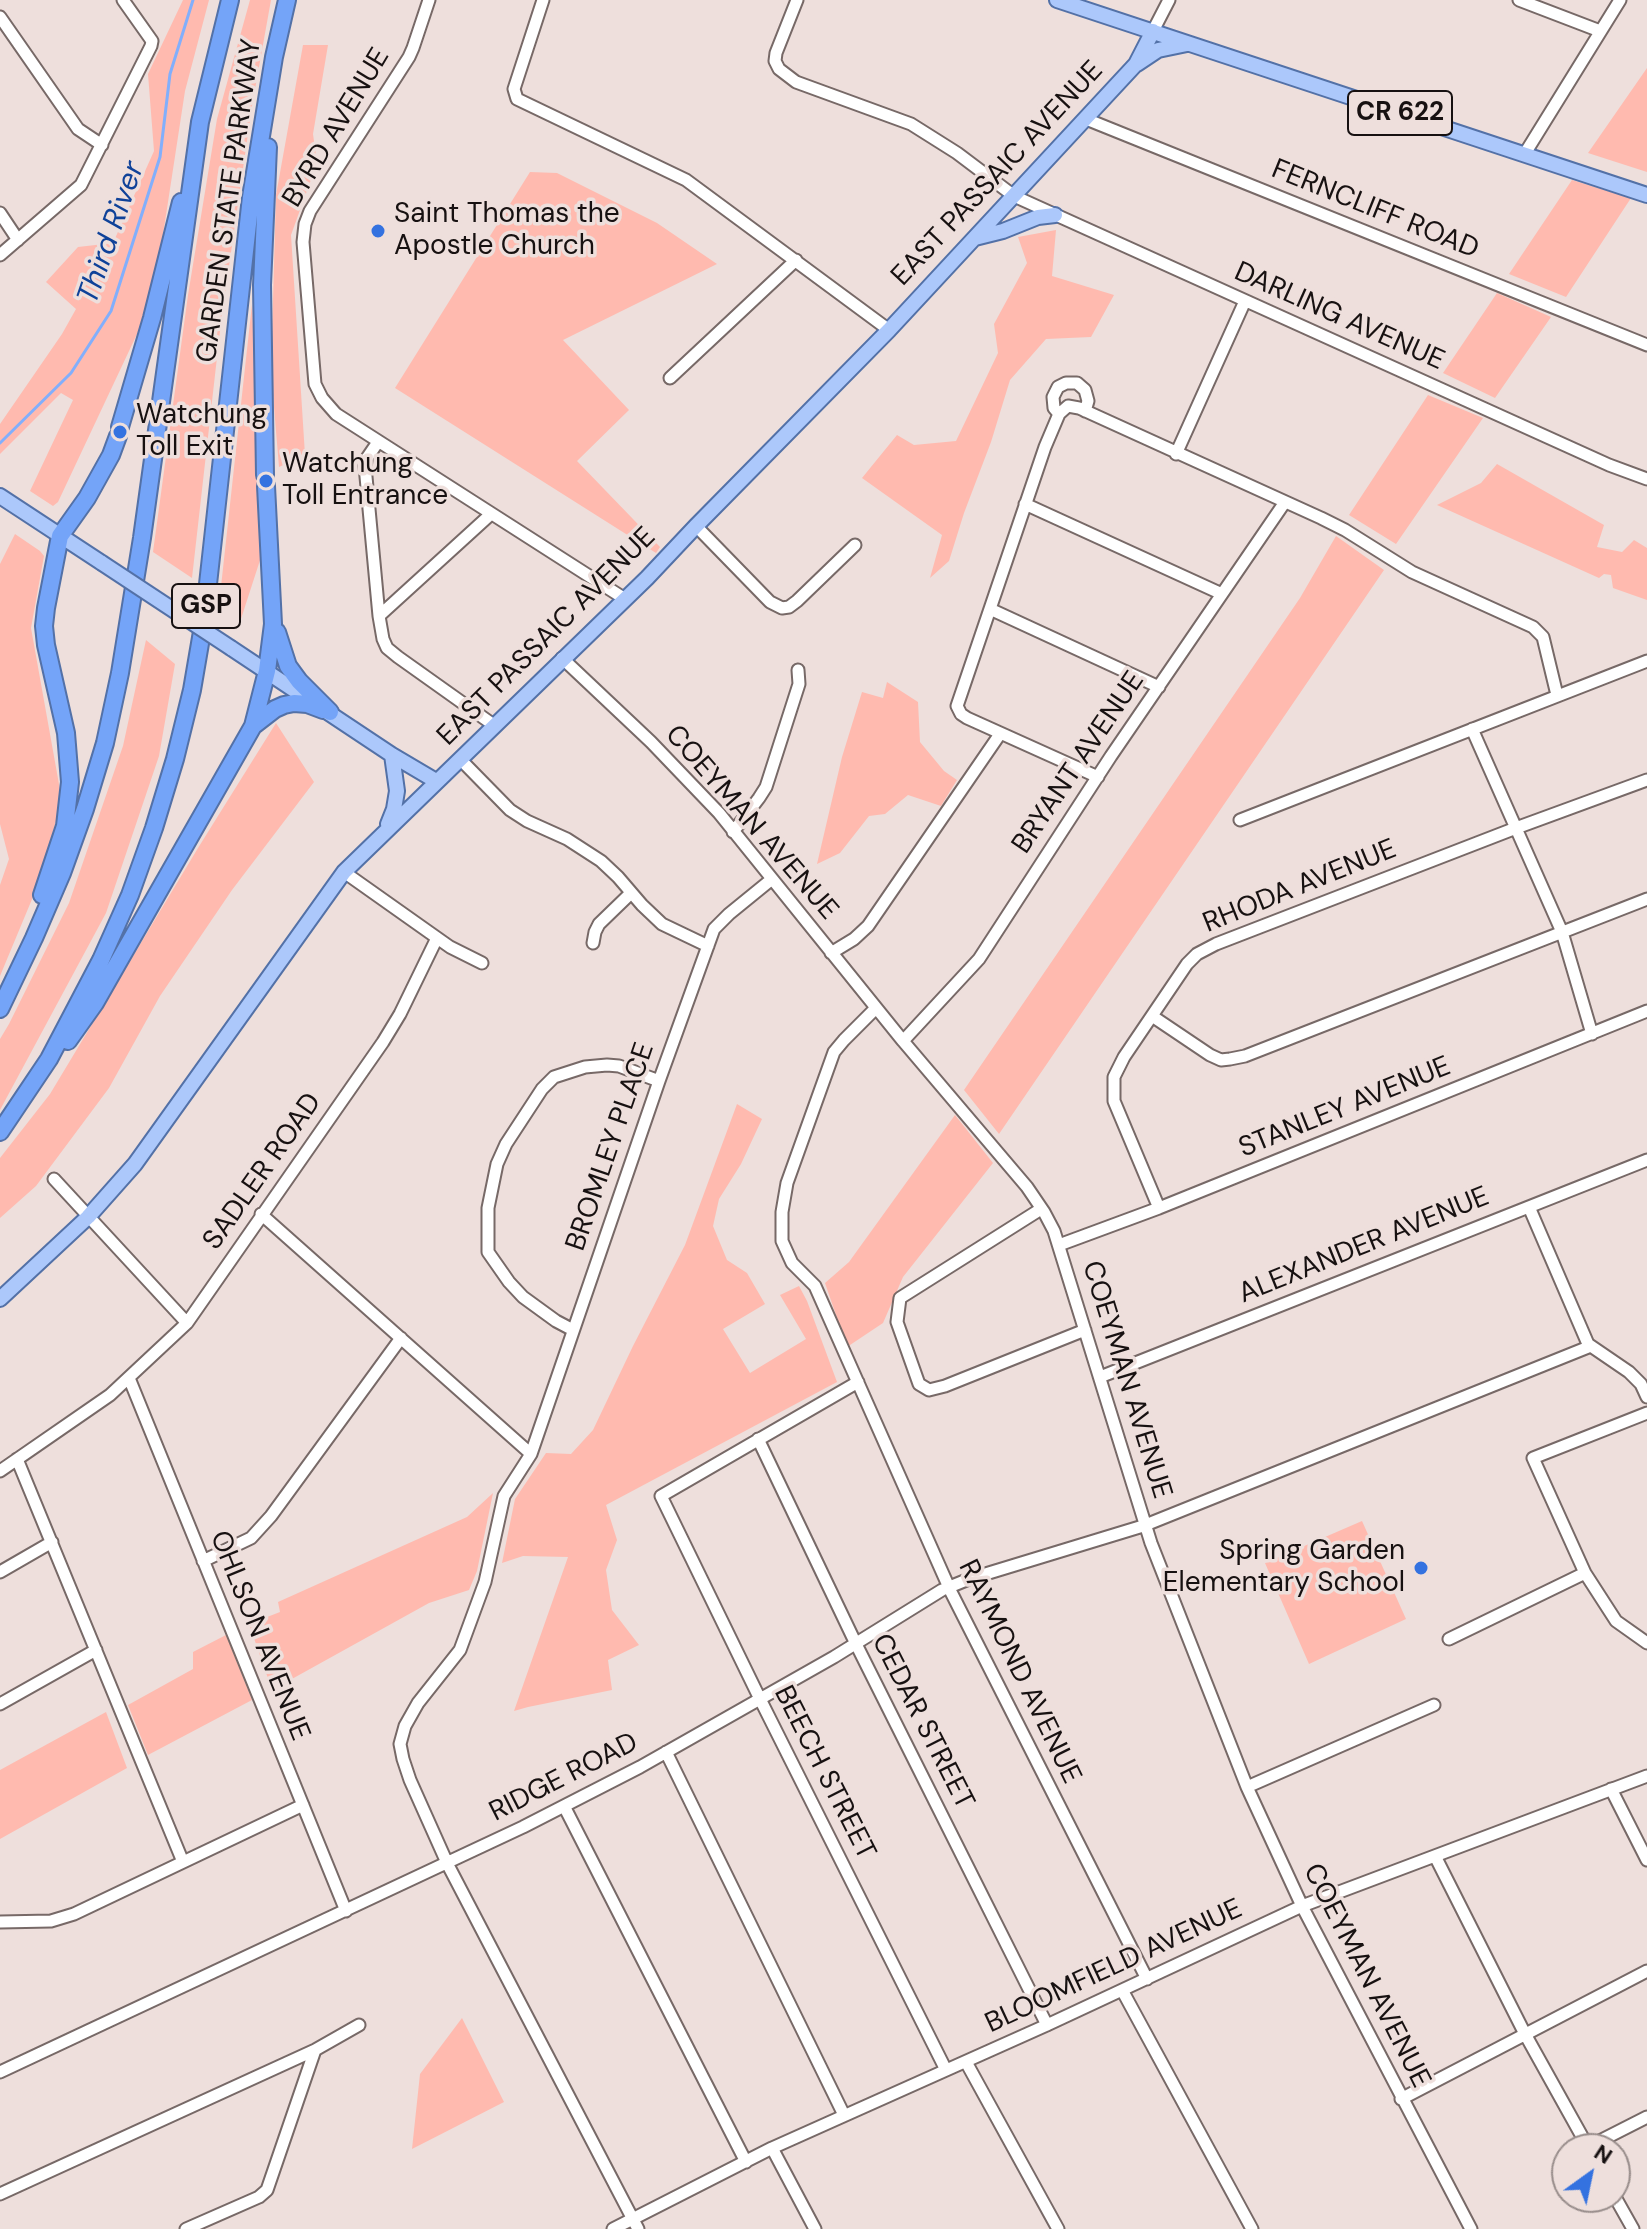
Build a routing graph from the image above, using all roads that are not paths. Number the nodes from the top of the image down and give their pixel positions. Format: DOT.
graph roads {
  1 [pos="123,0"];
  2 [pos="230,0"];
  3 [pos="287,0"];
  4 [pos="429,0"];
  5 [pos="543,0"];
  6 [pos="797,0"];
  7 [pos="1057,0"];
  8 [pos="1169,0"];
  9 [pos="1519,0"];
  10 [pos="1620,0"];
  11 [pos="0,17"];
  12 [pos="1153,31"];
  13 [pos="1600,31"];
  14 [pos="1189,43"];
  15 [pos="274,57"];
  16 [pos="1136,64"];
  17 [pos="1086,119"];
  18 [pos="200,122"];
  19 [pos="102,145"];
  20 [pos="1524,155"];
  21 [pos="1647,195"];
  22 [pos="1014,196"];
  23 [pos="0,213"];
  24 [pos="1055,215"];
  25 [pos="974,238"];
  26 [pos="18,240"];
  27 [pos="0,255"];
  28 [pos="796,260"];
  29 [pos="1245,301"];
  30 [pos="889,330"];
  31 [pos="1647,345"];
  32 [pos="670,378"];
  33 [pos="1085,411"];
  34 [pos="1059,414"];
  35 [pos="378,442"];
  36 [pos="1176,454"];
  37 [pos="1647,479"];
  38 [pos="0,496"];
  39 [pos="1285,502"];
  40 [pos="1025,504"];
  41 [pos="491,514"];
  42 [pos="696,526"];
  43 [pos="60,536"];
  44 [pos="855,545"];
  45 [pos="1222,594"];
  46 [pos="625,599"];
  47 [pos="990,609"];
  48 [pos="273,610"];
  49 [pos="379,616"];
  50 [pos="562,658"];
  51 [pos="1647,661"];
  52 [pos="798,670"];
  53 [pos="267,671"];
  54 [pos="1159,687"];
  55 [pos="1557,695"];
  56 [pos="330,712"];
  57 [pos="253,726"];
  58 [pos="495,726"];
  59 [pos="1472,729"];
  60 [pos="1000,734"];
  61 [pos="392,755"];
  62 [pos="461,760"];
  63 [pos="1098,777"];
  64 [pos="1647,780"];
  65 [pos="436,781"];
  66 [pos="1240,820"];
  67 [pos="1516,828"];
  68 [pos="733,832"];
  69 [pos="378,838"];
  70 [pos="344,872"];
  71 [pos="772,879"];
  72 [pos="631,893"];
  73 [pos="1647,899"];
  74 [pos="1562,932"];
  75 [pos="437,938"];
  76 [pos="593,943"];
  77 [pos="708,946"];
  78 [pos="831,953"];
  79 [pos="482,963"];
  80 [pos="2,1005"];
  81 [pos="876,1008"];
  82 [pos="1647,1011"];
  83 [pos="1152,1016"];
  84 [pos="1592,1034"];
  85 [pos="903,1041"];
  86 [pos="49,1059"];
  87 [pos="659,1081"];
  88 [pos="0,1132"];
  89 [pos="1647,1160"];
  90 [pos="54,1179"];
  91 [pos="1529,1207"];
  92 [pos="1159,1208"];
  93 [pos="1041,1209"];
  94 [pos="261,1214"];
  95 [pos="88,1217"];
  96 [pos="1059,1245"];
  97 [pos="0,1299"];
  98 [pos="187,1323"];
  99 [pos="573,1330"];
  100 [pos="1085,1330"];
  101 [pos="401,1338"];
  102 [pos="1591,1346"];
  103 [pos="1100,1377"];
  104 [pos="129,1378"];
  105 [pos="858,1382"];
  106 [pos="1647,1397"];
  107 [pos="1647,1413"];
  108 [pos="758,1439"];
  109 [pos="531,1454"];
  110 [pos="17,1459"];
  111 [pos="0,1471"];
  112 [pos="1145,1525"];
  113 [pos="52,1542"];
  114 [pos="203,1561"];
  115 [pos="0,1572"];
  116 [pos="1585,1573"];
  117 [pos="948,1587"];
  118 [pos="1449,1639"];
  119 [pos="1647,1643"];
  120 [pos="856,1644"];
  121 [pos="96,1650"];
  122 [pos="760,1699"];
  123 [pos="0,1704"];
  124 [pos="1434,1705"];
  125 [pos="666,1752"];
  126 [pos="1647,1776"];
  127 [pos="1247,1787"];
  128 [pos="1611,1789"];
  129 [pos="303,1805"];
  130 [pos="564,1806"];
  131 [pos="1435,1856"];
  132 [pos="1647,1860"];
  133 [pos="183,1862"];
  134 [pos="447,1863"];
  135 [pos="1302,1906"];
  136 [pos="346,1911"];
  137 [pos="0,1922"];
  138 [pos="1647,1971"];
  139 [pos="1147,1979"];
  140 [pos="1122,1990"];
  141 [pos="359,2025"];
  142 [pos="1047,2025"];
  143 [pos="1525,2034"];
  144 [pos="315,2050"];
  145 [pos="966,2062"];
  146 [pos="946,2070"];
  147 [pos="0,2072"];
  148 [pos="1401,2099"];
  149 [pos="844,2115"];
  150 [pos="1647,2117"];
  151 [pos="1580,2133"];
  152 [pos="1617,2133"];
  153 [pos="772,2148"];
  154 [pos="746,2162"];
  155 [pos="0,2194"];
  156 [pos="636,2224"];
  157 [pos="186,2229"];
  158 [pos="613,2229"];
  159 [pos="815,2229"];
  160 [pos="1058,2229"];
  161 [pos="1252,2229"];
  162 [pos="1471,2229"];
  1 -- 19 [label="street"];
  2 -- 18 [label="highway, GARDEN STATE PARKWAY / GSP"];
  3 -- 15 [label="highway, GARDEN STATE PARKWAY / GSP"];
  4 -- 35 [label="street, BYRD AVENUE"];
  5 -- 28 [label="street"];
  6 -- 22 [label="street, DARLING AVENUE"];
  7 -- 12 [label="main road, CR 622"];
  8 -- 12 [label="street"];
  9 -- 13 [label="street"];
  10 -- 13 [label="street"];
  11 -- 19 [label="street"];
  12 -- 14 [label="main road, CR 622"];
  12 -- 16 [label="main road, EAST PASSAIC AVENUE"];
  13 -- 20 [label="street"];
  14 -- 16 [label="main road"];
  14 -- 20 [label="main road, CR 622"];
  15 -- 48 [label="highway"];
  15 -- 86 [label="highway, GARDEN STATE PARKWAY / GSP"];
  16 -- 17 [label="main road, EAST PASSAIC AVENUE"];
  17 -- 22 [label="main road, EAST PASSAIC AVENUE"];
  17 -- 31 [label="street, FERNCLIFF ROAD"];
  18 -- 43 [label="highway"];
  18 -- 80 [label="highway, GARDEN STATE PARKWAY / GSP"];
  19 -- 26 [label="street"];
  20 -- 21 [label="main road, CR 622"];
  22 -- 24 [label="street, DARLING AVENUE"];
  22 -- 25 [label="main road, EAST PASSAIC AVENUE"];
  23 -- 26 [label="street"];
  24 -- 25 [label="main road"];
  24 -- 29 [label="street, DARLING AVENUE"];
  25 -- 30 [label="main road, EAST PASSAIC AVENUE"];
  26 -- 27 [label="street"];
  28 -- 30 [label="street"];
  28 -- 32 [label="street"];
  29 -- 36 [label="street"];
  29 -- 37 [label="street, DARLING AVENUE"];
  30 -- 42 [label="main road, EAST PASSAIC AVENUE"];
  33 -- 34 [label="street"];
  33 -- 34 [label="street"];
  33 -- 36 [label="street"];
  34 -- 40 [label="street"];
  35 -- 41 [label="street, BYRD AVENUE"];
  35 -- 49 [label="street"];
  36 -- 39 [label="street"];
  38 -- 43 [label="main road"];
  39 -- 45 [label="street, BRYANT AVENUE"];
  39 -- 55 [label="street"];
  40 -- 45 [label="street"];
  40 -- 47 [label="street"];
  41 -- 46 [label="street, BYRD AVENUE"];
  41 -- 49 [label="street"];
  42 -- 44 [label="street"];
  42 -- 46 [label="main road, EAST PASSAIC AVENUE"];
  43 -- 53 [label="main road, bridge"];
  43 -- 80 [label="highway"];
  45 -- 54 [label="street, BRYANT AVENUE"];
  46 -- 50 [label="main road, EAST PASSAIC AVENUE"];
  47 -- 54 [label="street"];
  47 -- 60 [label="street"];
  48 -- 53 [label="highway"];
  48 -- 56 [label="highway"];
  49 -- 58 [label="street"];
  50 -- 58 [label="main road, EAST PASSAIC AVENUE"];
  50 -- 68 [label="street, COEYMAN AVENUE"];
  51 -- 55 [label="street"];
  52 -- 68 [label="street"];
  53 -- 56 [label="main road"];
  53 -- 57 [label="highway"];
  54 -- 63 [label="street, BRYANT AVENUE"];
  55 -- 59 [label="street"];
  56 -- 57 [label="highway"];
  56 -- 61 [label="main road"];
  57 -- 86 [label="highway"];
  58 -- 62 [label="main road, EAST PASSAIC AVENUE"];
  59 -- 66 [label="street"];
  59 -- 67 [label="street"];
  60 -- 63 [label="street"];
  60 -- 78 [label="street"];
  61 -- 65 [label="main road"];
  61 -- 69 [label="main road"];
  62 -- 65 [label="main road, EAST PASSAIC AVENUE"];
  62 -- 72 [label="street"];
  63 -- 85 [label="street, BRYANT AVENUE"];
  64 -- 67 [label="street, RHODA AVENUE"];
  65 -- 69 [label="main road, EAST PASSAIC AVENUE"];
  67 -- 74 [label="street"];
  67 -- 83 [label="street, RHODA AVENUE"];
  68 -- 71 [label="street, COEYMAN AVENUE"];
  69 -- 70 [label="main road, EAST PASSAIC AVENUE"];
  70 -- 75 [label="street"];
  70 -- 95 [label="main road, EAST PASSAIC AVENUE"];
  71 -- 77 [label="street, BROMLEY PLACE"];
  71 -- 78 [label="street, COEYMAN AVENUE"];
  72 -- 76 [label="street"];
  72 -- 77 [label="street"];
  73 -- 74 [label="street"];
  74 -- 83 [label="street"];
  74 -- 84 [label="street"];
  75 -- 79 [label="street"];
  75 -- 94 [label="street, SADLER ROAD"];
  77 -- 87 [label="street, BROMLEY PLACE"];
  78 -- 81 [label="street, COEYMAN AVENUE"];
  81 -- 85 [label="street, COEYMAN AVENUE"];
  81 -- 105 [label="street, RAYMOND AVENUE"];
  82 -- 84 [label="street, STANLEY AVENUE"];
  83 -- 92 [label="street, RHODA AVENUE"];
  84 -- 92 [label="street, STANLEY AVENUE"];
  85 -- 93 [label="street, COEYMAN AVENUE"];
  86 -- 88 [label="highway, GARDEN STATE PARKWAY / GSP"];
  87 -- 99 [label="street, BROMLEY PLACE"];
  87 -- 99 [label="street"];
  89 -- 91 [label="street, ALEXANDER AVENUE"];
  90 -- 95 [label="street"];
  91 -- 102 [label="street"];
  91 -- 103 [label="street, ALEXANDER AVENUE"];
  92 -- 96 [label="street, STANLEY AVENUE"];
  93 -- 96 [label="street, COEYMAN AVENUE"];
  93 -- 100 [label="street"];
  94 -- 98 [label="street, SADLER ROAD"];
  94 -- 101 [label="street"];
  95 -- 97 [label="main road, EAST PASSAIC AVENUE"];
  95 -- 98 [label="street"];
  96 -- 100 [label="street, COEYMAN AVENUE"];
  98 -- 104 [label="street, SADLER ROAD"];
  99 -- 109 [label="street, BROMLEY PLACE"];
  100 -- 103 [label="street, COEYMAN AVENUE"];
  101 -- 109 [label="street"];
  101 -- 114 [label="street"];
  102 -- 106 [label="street"];
  102 -- 112 [label="street, RIDGE ROAD"];
  103 -- 112 [label="street, COEYMAN AVENUE"];
  104 -- 110 [label="street, SADLER ROAD"];
  104 -- 114 [label="street, OHLSON AVENUE"];
  105 -- 108 [label="street"];
  105 -- 117 [label="street, RAYMOND AVENUE"];
  107 -- 116 [label="street"];
  108 -- 120 [label="street, CEDAR STREET"];
  108 -- 122 [label="street, BEECH STREET"];
  109 -- 134 [label="street, BROMLEY PLACE"];
  110 -- 111 [label="street, SADLER ROAD"];
  110 -- 113 [label="street"];
  112 -- 117 [label="street, RIDGE ROAD"];
  112 -- 127 [label="street, COEYMAN AVENUE"];
  113 -- 115 [label="street"];
  113 -- 121 [label="street"];
  114 -- 129 [label="street, OHLSON AVENUE"];
  116 -- 118 [label="street"];
  116 -- 119 [label="street"];
  117 -- 120 [label="street, RIDGE ROAD"];
  117 -- 139 [label="street, RAYMOND AVENUE"];
  120 -- 122 [label="street, RIDGE ROAD"];
  120 -- 142 [label="street, CEDAR STREET"];
  121 -- 123 [label="street"];
  121 -- 133 [label="street"];
  122 -- 125 [label="street, RIDGE ROAD"];
  122 -- 146 [label="street, BEECH STREET"];
  124 -- 127 [label="street"];
  125 -- 130 [label="street, RIDGE ROAD"];
  125 -- 149 [label="street"];
  126 -- 128 [label="street, BLOOMFIELD AVENUE"];
  127 -- 135 [label="street, COEYMAN AVENUE"];
  128 -- 131 [label="street, BLOOMFIELD AVENUE"];
  128 -- 132 [label="street"];
  129 -- 133 [label="street"];
  129 -- 136 [label="street, OHLSON AVENUE"];
  130 -- 134 [label="street, RIDGE ROAD"];
  130 -- 154 [label="street"];
  131 -- 135 [label="street, BLOOMFIELD AVENUE"];
  131 -- 143 [label="street"];
  133 -- 137 [label="street"];
  134 -- 136 [label="street, RIDGE ROAD"];
  134 -- 156 [label="street, BROMLEY PLACE"];
  135 -- 139 [label="street, BLOOMFIELD AVENUE"];
  135 -- 148 [label="street, COEYMAN AVENUE"];
  136 -- 147 [label="street, RIDGE ROAD"];
  138 -- 143 [label="street"];
  139 -- 140 [label="street, BLOOMFIELD AVENUE"];
  140 -- 142 [label="street, BLOOMFIELD AVENUE"];
  140 -- 161 [label="street"];
  141 -- 144 [label="street"];
  142 -- 145 [label="street, BLOOMFIELD AVENUE"];
  143 -- 148 [label="street"];
  143 -- 151 [label="street"];
  144 -- 155 [label="street"];
  144 -- 157 [label="street"];
  145 -- 146 [label="street, BLOOMFIELD AVENUE"];
  145 -- 160 [label="street"];
  146 -- 149 [label="street, BLOOMFIELD AVENUE"];
  148 -- 162 [label="street, COEYMAN AVENUE"];
  149 -- 153 [label="street, BLOOMFIELD AVENUE"];
  150 -- 152 [label="street"];
  153 -- 154 [label="street, BLOOMFIELD AVENUE"];
  153 -- 159 [label="street"];
  154 -- 156 [label="street, BLOOMFIELD AVENUE"];
  156 -- 158 [label="street, BLOOMFIELD AVENUE"];
}
